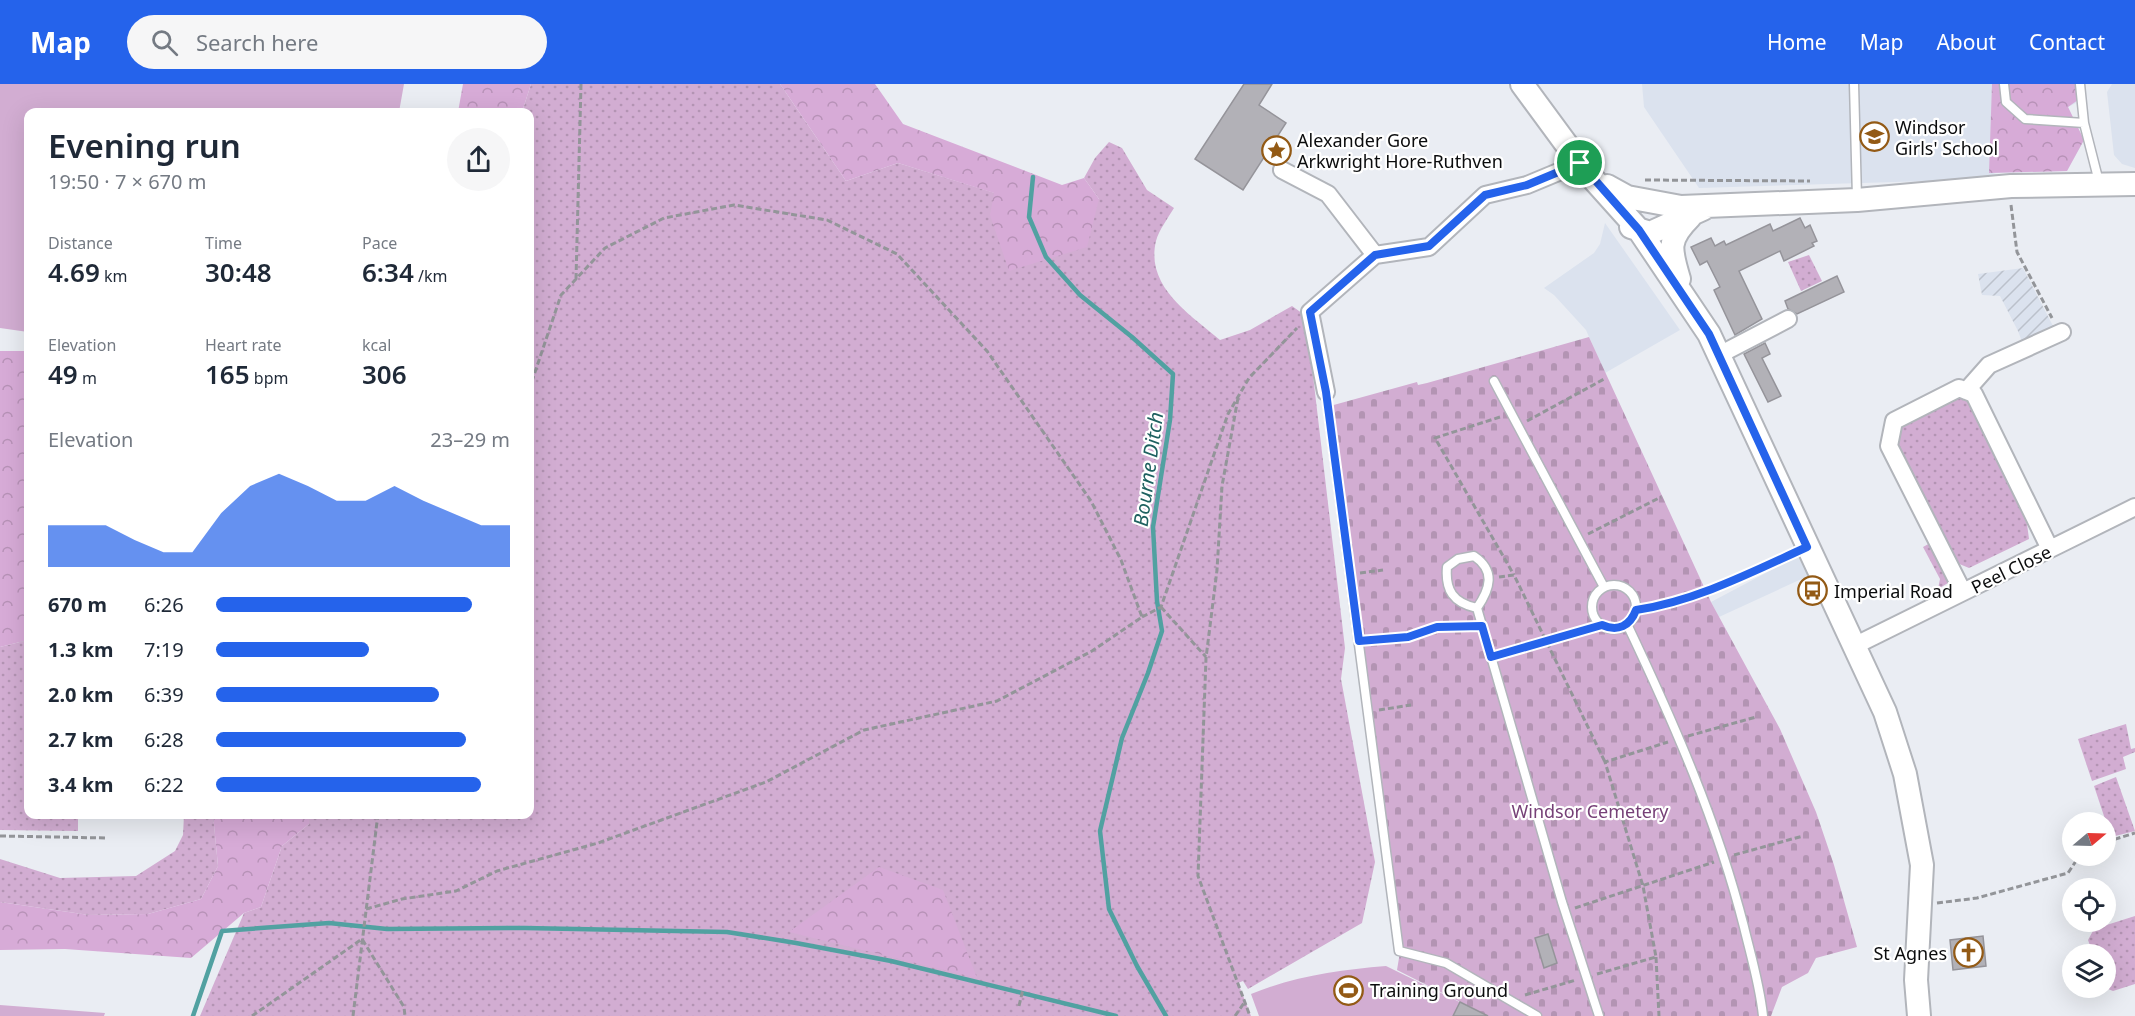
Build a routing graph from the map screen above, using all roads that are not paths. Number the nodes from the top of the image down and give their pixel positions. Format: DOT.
graph roads {
  1 [pos="1522,84"];
  2 [pos="1854,84"];
  3 [pos="2004,84"];
  4 [pos="2080,84"];
  5 [pos="2084,123"];
  6 [pos="1583,167"];
  7 [pos="1282,170"];
  8 [pos="2135,184"];
  9 [pos="2100,185"];
  10 [pos="1857,200"];
  11 [pos="1694,209"];
  12 [pos="1627,222"];
  13 [pos="1375,255"];
  14 [pos="1686,302"];
  15 [pos="1788,319"];
  16 [pos="2061,333"];
  17 [pos="1719,354"];
  18 [pos="1494,381"];
  19 [pos="1966,391"];
  20 [pos="1326,392"];
  21 [pos="2135,507"];
  22 [pos="2050,549"];
  23 [pos="1604,587"];
  24 [pos="1963,592"];
  25 [pos="1476,608"];
  26 [pos="1627,624"];
  27 [pos="1854,646"];
  28 [pos="1537,1016"];
  29 [pos="1599,1016"];
  30 [pos="1763,1016"];
  31 [pos="1918,1016"];
  1 -- 6 [label="main road"];
  2 -- 10 [label="lane"];
  3 -- 5 [label="lane"];
  4 -- 5 [label="lane"];
  5 -- 9 [label="lane"];
  6 -- 11 [label="main road"];
  6 -- 12 [label="main road"];
  6 -- 13 [label="street"];
  7 -- 13 [label="street"];
  8 -- 9 [label="main road"];
  9 -- 10 [label="main road"];
  10 -- 11 [label="main road"];
  11 -- 12 [label="main road"];
  11 -- 14 [label="main road"];
  12 -- 14 [label="main road"];
  13 -- 20 [label="street"];
  14 -- 17 [label="main road"];
  15 -- 17 [label="street"];
  16 -- 19 [label="street"];
  17 -- 27 [label="main road"];
  18 -- 23 [label="lane"];
  19 -- 22 [label="street"];
  19 -- 24 [label="street"];
  20 -- 28 [label="lane"];
  21 -- 22 [label="street, Peel Close"];
  22 -- 24 [label="street, Peel Close"];
  23 -- 26 [label="lane"];
  23 -- 26 [label="lane"];
  24 -- 27 [label="street, Peel Close"];
  25 -- 25 [label="lane"];
  25 -- 29 [label="lane"];
  26 -- 30 [label="lane"];
  27 -- 31 [label="main road"];
}
